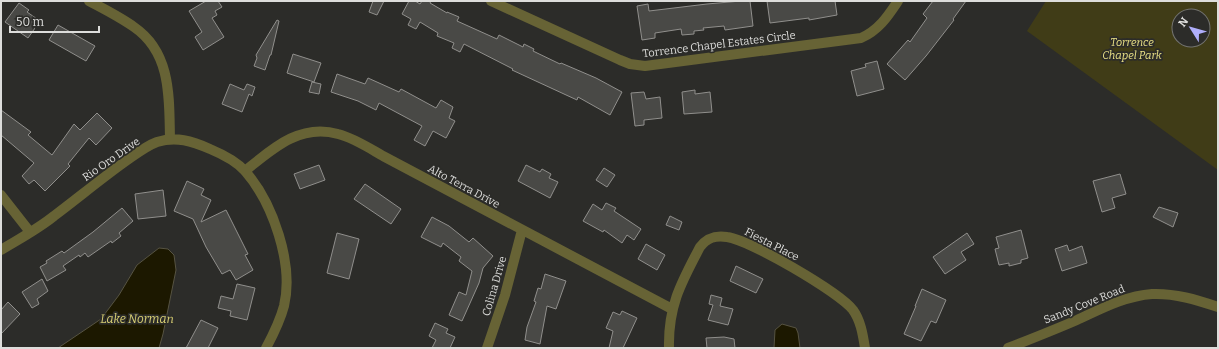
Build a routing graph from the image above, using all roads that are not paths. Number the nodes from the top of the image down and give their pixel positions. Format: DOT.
graph roads {
  1 [pos="89,1"];
  2 [pos="490,1"];
  3 [pos="898,1"];
  4 [pos="170,139"];
  5 [pos="245,171"];
  6 [pos="1,195"];
  7 [pos="522,230"];
  8 [pos="30,232"];
  9 [pos="1,250"];
  10 [pos="1218,307"];
  11 [pos="672,309"];
  12 [pos="266,348"];
  13 [pos="487,348"];
  14 [pos="669,348"];
  15 [pos="865,348"];
  16 [pos="1008,348"];
  1 -- 4 [label="street"];
  2 -- 3 [label="street, Torrence Chapel Estates Circle"];
  4 -- 5 [label="street, Rio Oro Drive"];
  4 -- 8 [label="street, Rio Oro Drive"];
  5 -- 7 [label="street, Alto Terra Drive"];
  5 -- 12 [label="street, Rio Oro Drive"];
  6 -- 8 [label="street"];
  7 -- 11 [label="street, Alto Terra Drive"];
  7 -- 13 [label="street, Colina Drive"];
  8 -- 9 [label="street, Rio Oro Drive"];
  10 -- 16 [label="street, Sandy Cove Road"];
  11 -- 14 [label="street"];
  11 -- 15 [label="street, Fiesta Place"];
}
